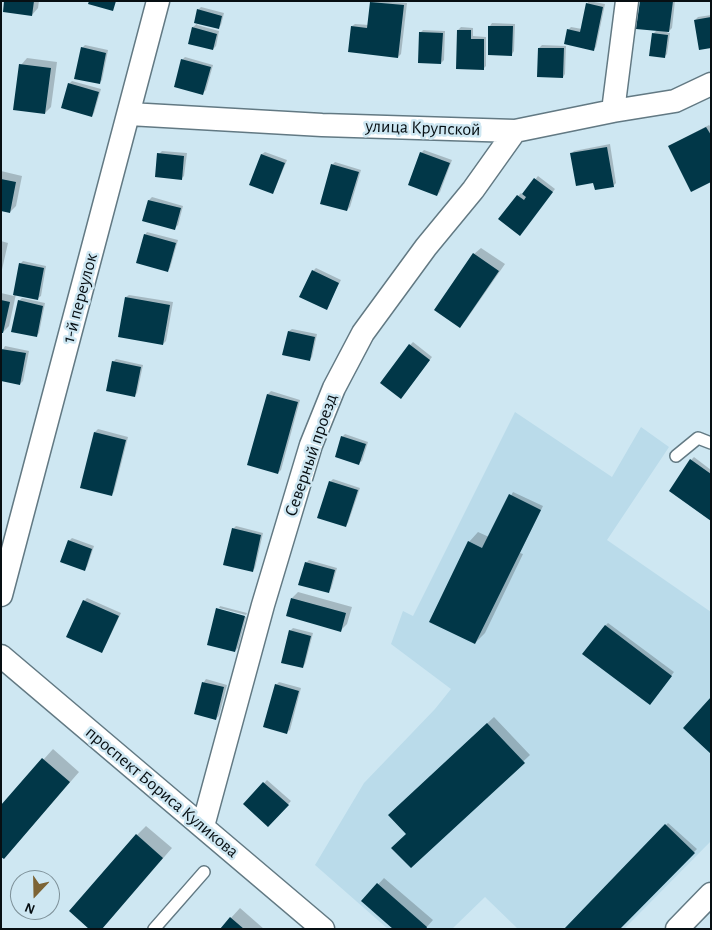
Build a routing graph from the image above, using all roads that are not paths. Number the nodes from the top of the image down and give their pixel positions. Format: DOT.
graph roads {
  1 [pos="158,1"];
  2 [pos="627,1"];
  3 [pos="711,84"];
  4 [pos="612,111"];
  5 [pos="129,114"];
  6 [pos="515,131"];
  7 [pos="711,443"];
  8 [pos="676,456"];
  9 [pos="1,595"];
  10 [pos="1,656"];
  11 [pos="203,826"];
  12 [pos="204,872"];
  13 [pos="711,894"];
  14 [pos="154,929"];
  15 [pos="323,929"];
  16 [pos="677,929"];
  1 -- 5 [label="street, 1-й переулок"];
  2 -- 4 [label="street"];
  3 -- 4 [label="street, улица Крупской"];
  4 -- 6 [label="street, улица Крупской"];
  5 -- 6 [label="street, улица Крупской"];
  5 -- 9 [label="street, 1-й переулок"];
  6 -- 11 [label="street, Северный проезд"];
  7 -- 8 [label="lane"];
  10 -- 11 [label="street, проспект Бориса Куликова"];
  11 -- 15 [label="street, проспект Бориса Куликова"];
  12 -- 14 [label="lane"];
  13 -- 16 [label="street"];
}
